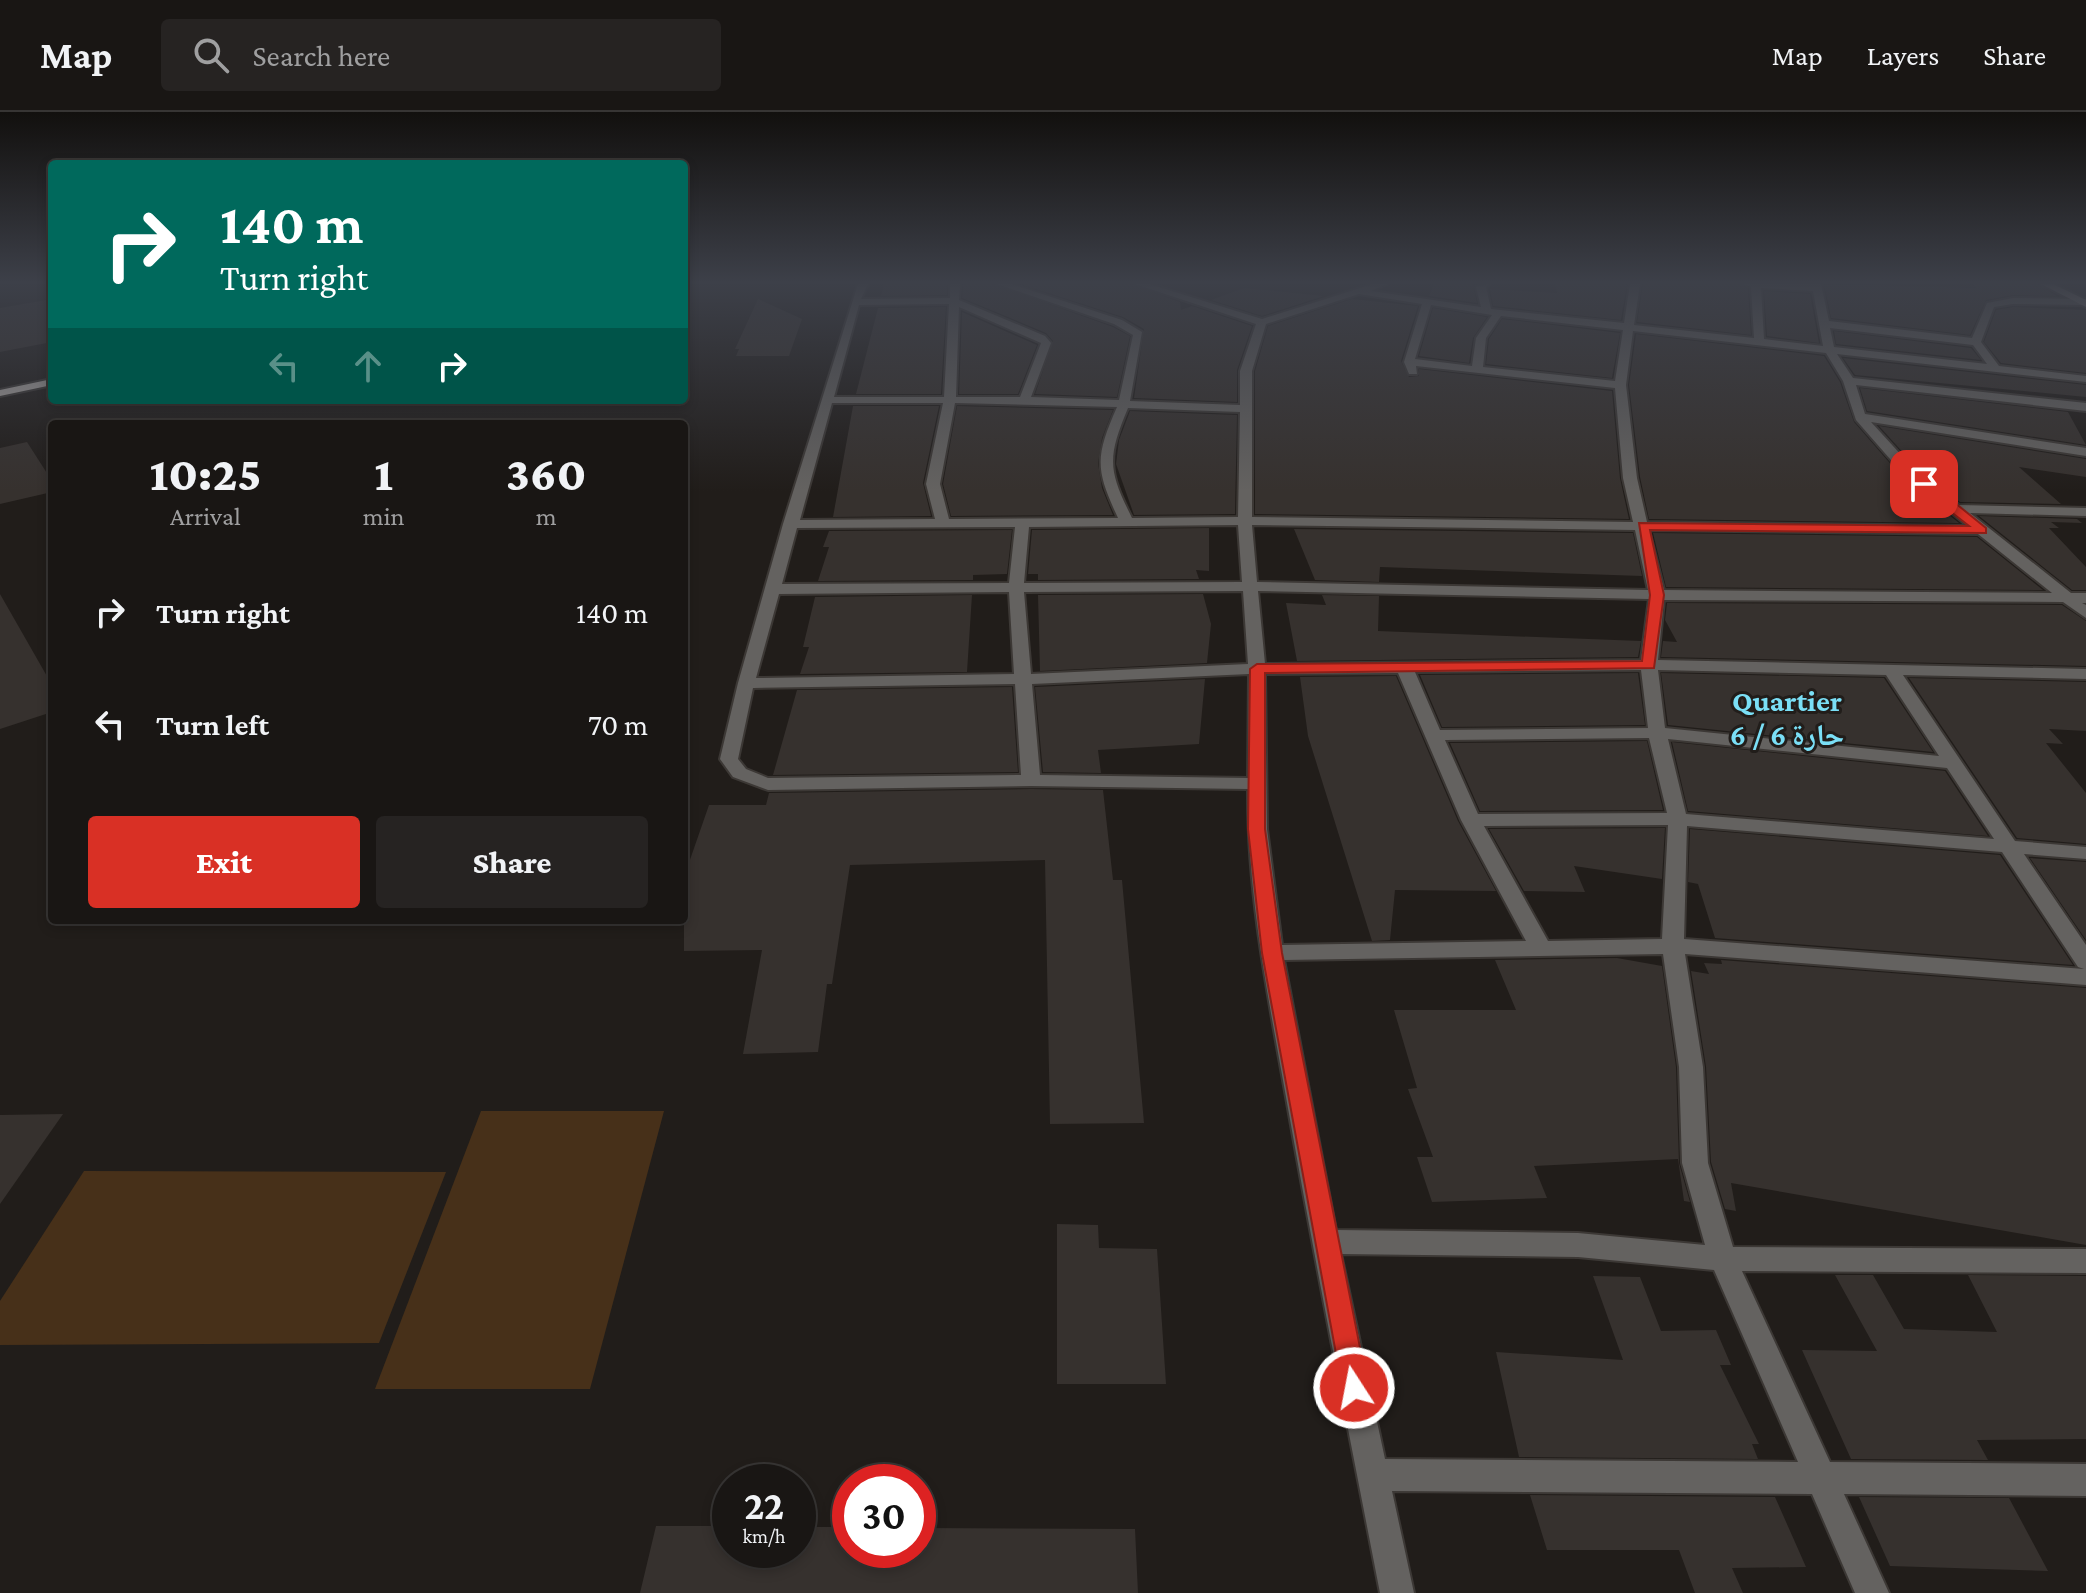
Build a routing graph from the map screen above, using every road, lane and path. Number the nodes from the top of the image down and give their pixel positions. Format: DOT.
graph roads {
  1 [pos="841,353"];
  2 [pos="951,353"];
  3 [pos="1042,353"];
  4 [pos="1134,353"];
  5 [pos="1252,353"];
  6 [pos="1412,353"];
  7 [pos="1479,353"];
  8 [pos="1623,353"];
  9 [pos="1832,353"];
  10 [pos="1863,353"];
  11 [pos="1984,353"];
  12 [pos="1409,362"];
  13 [pos="1477,369"];
  14 [pos="1996,369"];
  15 [pos="48,370"];
  16 [pos="1414,375"];
  17 [pos="2086,379"];
  18 [pos="0,380"];
  19 [pos="1849,381"];
  20 [pos="48,383"];
  21 [pos="1620,385"];
  22 [pos="0,393"];
  23 [pos="828,400"];
  24 [pos="950,400"];
  25 [pos="1024,400"];
  26 [pos="1124,404"];
  27 [pos="2086,407"];
  28 [pos="1247,409"];
  29 [pos="1860,417"];
  30 [pos="2086,452"];
  31 [pos="1955,509"];
  32 [pos="2086,512"];
  33 [pos="1245,521"];
  34 [pos="943,522"];
  35 [pos="1022,523"];
  36 [pos="1128,523"];
  37 [pos="790,524"];
  38 [pos="1643,526"];
  39 [pos="1982,530"];
  40 [pos="1250,586"];
  41 [pos="1016,587"];
  42 [pos="774,589"];
  43 [pos="1657,595"];
  44 [pos="2078,598"];
  45 [pos="2086,613"];
  46 [pos="1649,665"];
  47 [pos="1257,669"];
  48 [pos="1405,669"];
  49 [pos="1890,669"];
  50 [pos="2086,674"];
  51 [pos="1022,679"];
  52 [pos="746,683"];
  53 [pos="1657,733"];
  54 [pos="1432,735"];
  55 [pos="1955,763"];
  56 [pos="1031,780"];
  57 [pos="1255,784"];
  58 [pos="1678,819"];
  59 [pos="1471,820"];
  60 [pos="2008,846"];
  61 [pos="2086,853"];
  62 [pos="1673,946"];
  63 [pos="1542,950"];
  64 [pos="1272,953"];
  65 [pos="2086,962"];
  66 [pos="2086,977"];
  67 [pos="1325,1242"];
  68 [pos="1723,1259"];
  69 [pos="2086,1261"];
  70 [pos="1372,1475"];
  71 [pos="1819,1476"];
  72 [pos="2086,1480"];
  73 [pos="1397,1593"];
  74 [pos="1872,1593"];
  1 -- 23 [label="street"];
  2 -- 24 [label="street"];
  3 -- 25 [label="street"];
  4 -- 26 [label="street"];
  5 -- 28 [label="street"];
  6 -- 12 [label="street"];
  7 -- 13 [label="street"];
  8 -- 21 [label="street"];
  9 -- 19 [label="street"];
  10 -- 14 [label="street"];
  11 -- 14 [label="street"];
  12 -- 13 [label="street"];
  12 -- 16 [label="street"];
  13 -- 21 [label="street"];
  14 -- 17 [label="street"];
  15 -- 18 [label="main road"];
  19 -- 27 [label="street"];
  19 -- 29 [label="street"];
  20 -- 22 [label="main road"];
  21 -- 38 [label="street"];
  23 -- 24 [label="street"];
  23 -- 37 [label="street"];
  24 -- 25 [label="street"];
  24 -- 34 [label="street"];
  25 -- 26 [label="street"];
  26 -- 28 [label="street"];
  26 -- 36 [label="street"];
  28 -- 33 [label="street"];
  29 -- 30 [label="street"];
  29 -- 31 [label="street"];
  31 -- 32 [label="street"];
  31 -- 39 [label="street"];
  33 -- 36 [label="street"];
  33 -- 38 [label="street"];
  33 -- 40 [label="street"];
  34 -- 35 [label="street"];
  34 -- 37 [label="street"];
  35 -- 36 [label="street"];
  35 -- 41 [label="street"];
  37 -- 42 [label="street"];
  38 -- 39 [label="street"];
  38 -- 43 [label="street"];
  39 -- 44 [label="street"];
  40 -- 41 [label="street"];
  40 -- 43 [label="street"];
  40 -- 47 [label="street"];
  41 -- 42 [label="street"];
  41 -- 51 [label="street"];
  42 -- 52 [label="street"];
  43 -- 44 [label="street"];
  43 -- 46 [label="street"];
  44 -- 45 [label="street"];
  46 -- 48 [label="street"];
  46 -- 49 [label="street"];
  46 -- 53 [label="street"];
  47 -- 48 [label="street"];
  47 -- 51 [label="street"];
  47 -- 57 [label="street"];
  48 -- 54 [label="street"];
  49 -- 50 [label="street"];
  49 -- 55 [label="street"];
  51 -- 52 [label="street"];
  51 -- 56 [label="street"];
  52 -- 56 [label="street"];
  53 -- 54 [label="street"];
  53 -- 55 [label="street"];
  53 -- 58 [label="street"];
  54 -- 59 [label="street"];
  55 -- 60 [label="street"];
  56 -- 57 [label="street"];
  57 -- 64 [label="street"];
  58 -- 59 [label="street"];
  58 -- 60 [label="street"];
  58 -- 62 [label="street"];
  59 -- 63 [label="street"];
  60 -- 61 [label="street"];
  60 -- 65 [label="street"];
  62 -- 63 [label="street"];
  62 -- 66 [label="street"];
  62 -- 68 [label="street"];
  63 -- 64 [label="street"];
  64 -- 67 [label="street"];
  67 -- 68 [label="street"];
  67 -- 70 [label="street"];
  68 -- 69 [label="street"];
  68 -- 71 [label="street"];
  70 -- 71 [label="street"];
  70 -- 73 [label="street"];
  71 -- 72 [label="street"];
  71 -- 74 [label="street"];
}
